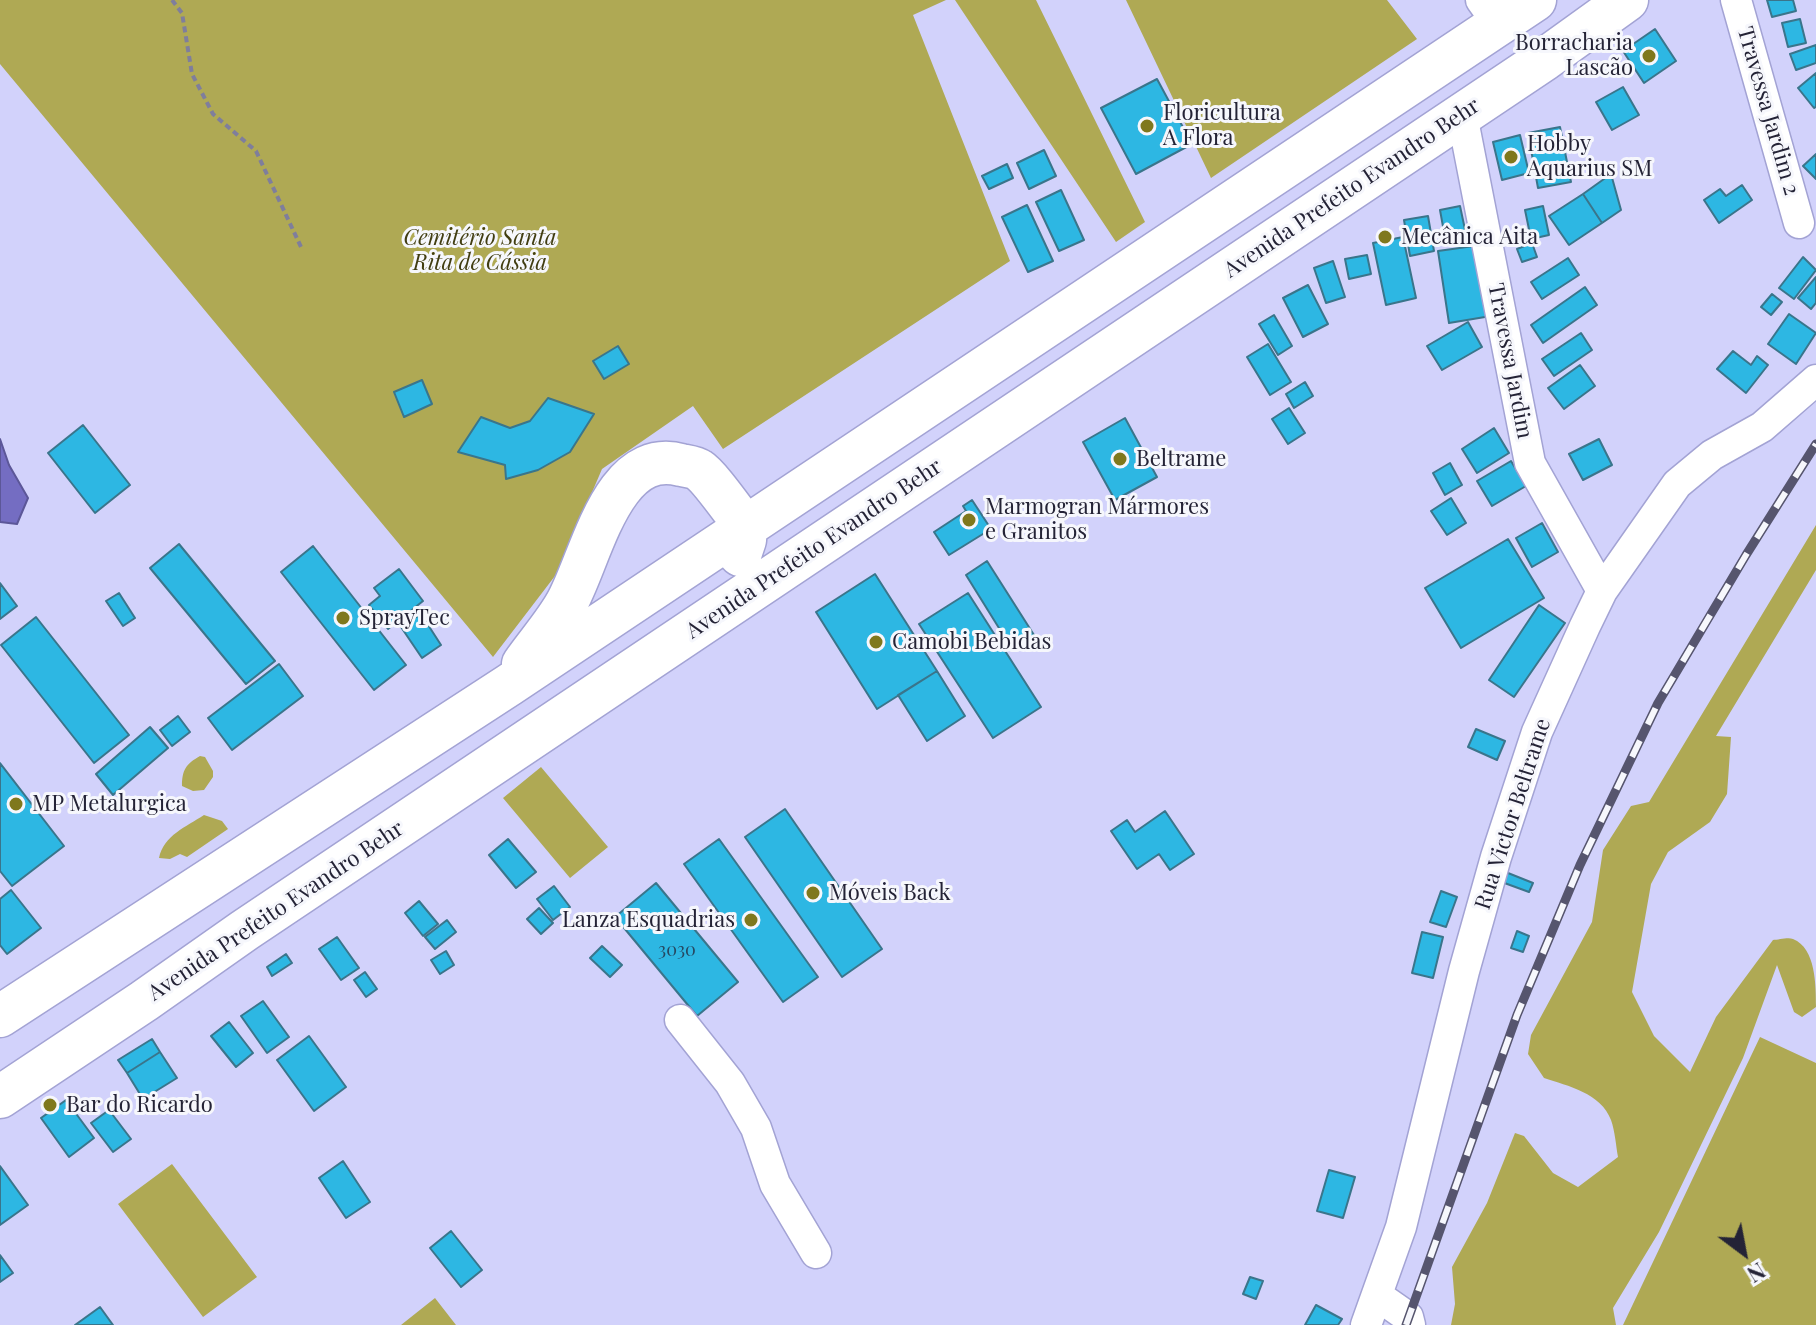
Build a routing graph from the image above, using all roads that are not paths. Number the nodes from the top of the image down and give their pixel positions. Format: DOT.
graph roads {
  1 [pos="1736,0"];
  2 [pos="1609,6"];
  3 [pos="1504,8"];
  4 [pos="1462,115"];
  5 [pos="1799,223"];
  6 [pos="1816,380"];
  7 [pos="746,527"];
  8 [pos="1602,591"];
  9 [pos="509,685"];
  10 [pos="245,930"];
  11 [pos="0,1016"];
  12 [pos="680,1020"];
  13 [pos="0,1097"];
  14 [pos="816,1253"];
  15 [pos="1378,1296"];
  16 [pos="1366,1325"];
  17 [pos="1410,1325"];
  1 -- 5 [label="street, Travessa Jardim 2"];
  2 -- 4 [label="highway, Avenida Prefeito Evandro Behr"];
  3 -- 7 [label="highway"];
  4 -- 8 [label="street, Travessa Jardim"];
  4 -- 10 [label="highway, Avenida Prefeito Evandro Behr"];
  6 -- 8 [label="street, Rua Victor Beltrame"];
  7 -- 9 [label="highway"];
  7 -- 9 [label="highway"];
  7 -- 10 [label="highway"];
  8 -- 15 [label="street, Rua Victor Beltrame"];
  9 -- 11 [label="highway"];
  10 -- 13 [label="highway, Avenida Prefeito Evandro Behr"];
  12 -- 14 [label="street"];
  15 -- 16 [label="street, Rua Victor Beltrame"];
  15 -- 17 [label="street"];
}
